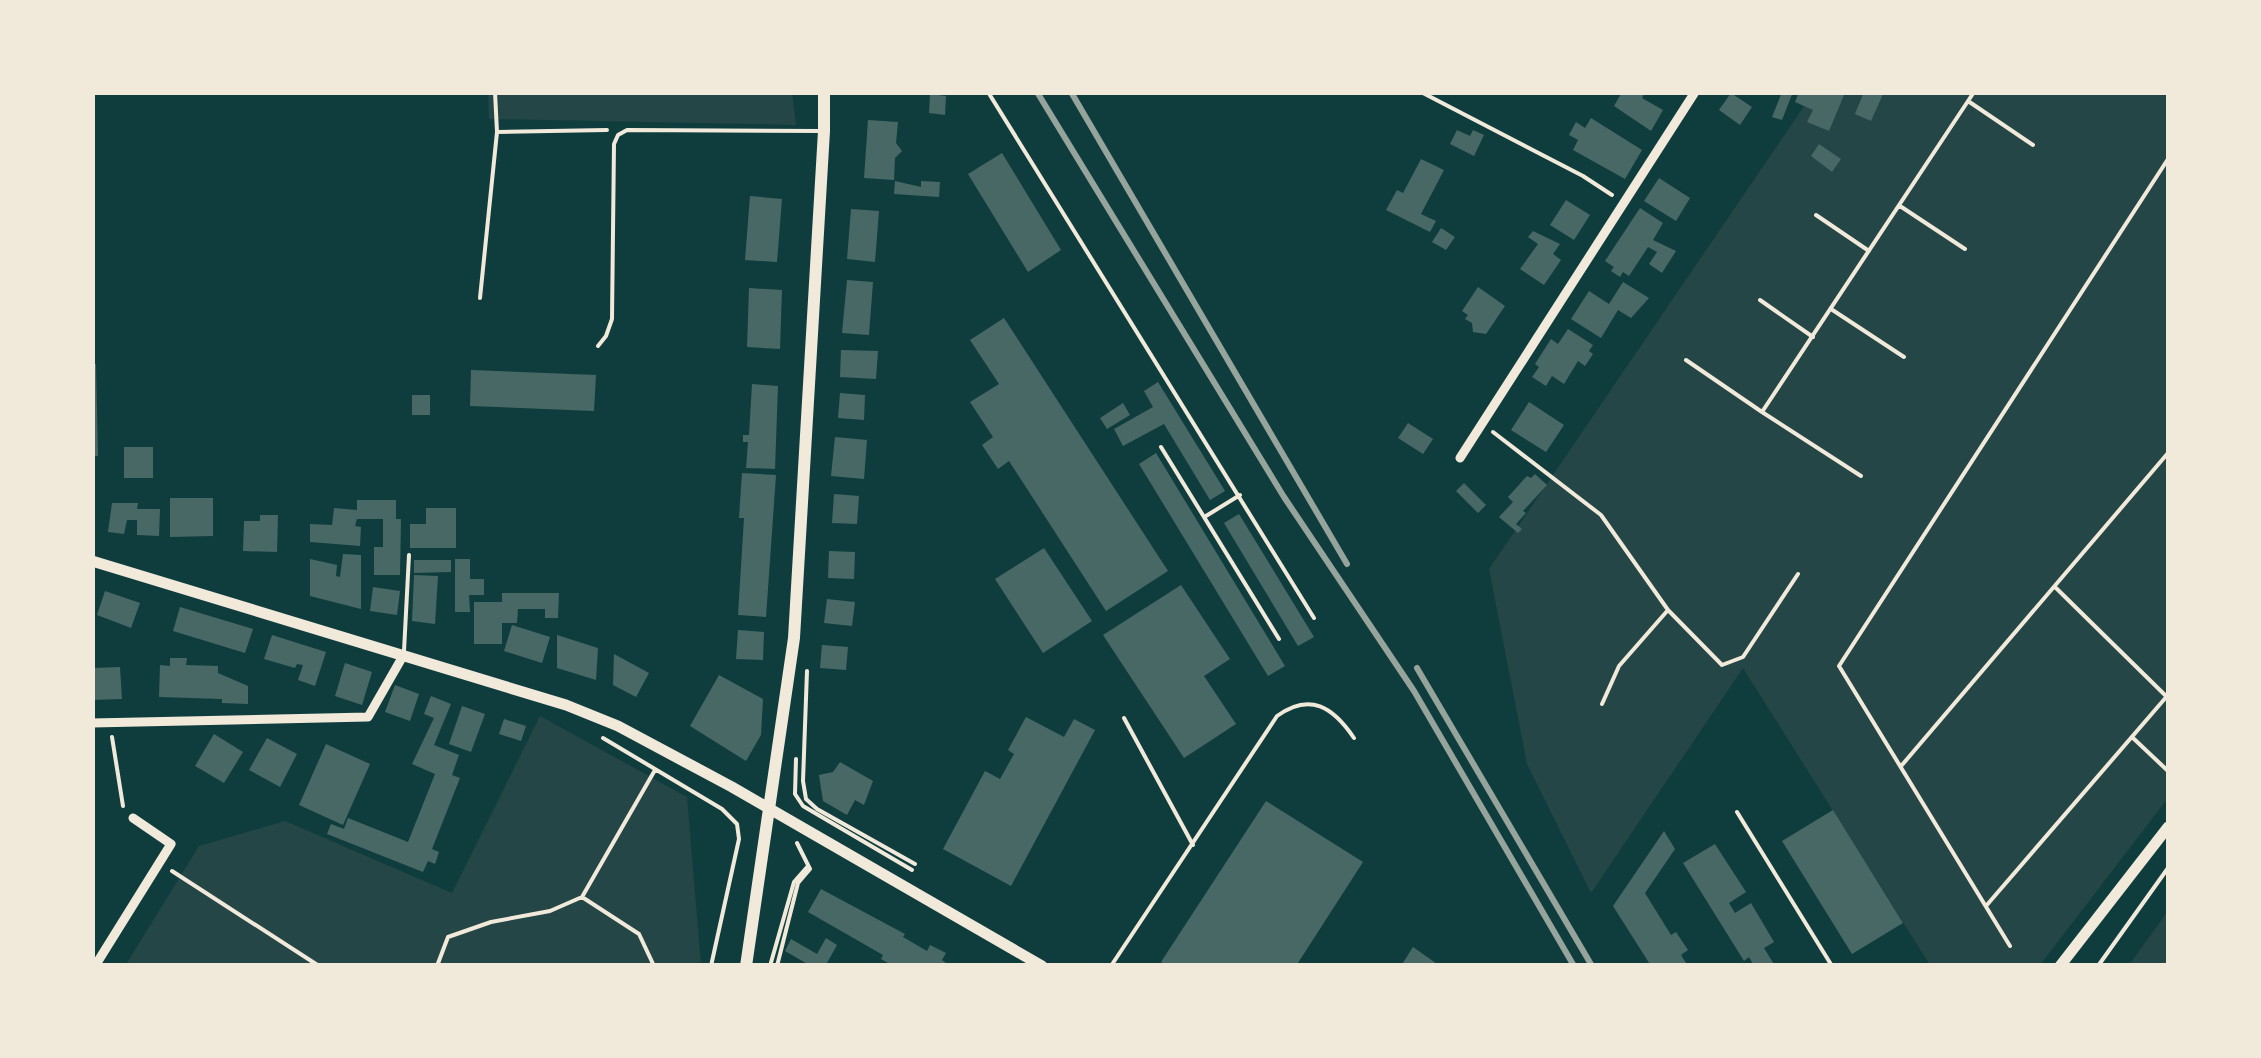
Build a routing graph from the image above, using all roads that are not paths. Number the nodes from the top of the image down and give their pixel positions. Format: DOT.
graph roads {
  1 [pos="824,92"];
  2 [pos="988,92"];
  3 [pos="1696,92"];
  4 [pos="824,131"];
  5 [pos="598,346"];
  6 [pos="1161,447"];
  7 [pos="1460,458"];
  8 [pos="1240,494"];
  9 [pos="1205,517"];
  10 [pos="408,556"];
  11 [pos="92,561"];
  12 [pos="1314,618"];
  13 [pos="1278,639"];
  14 [pos="404,656"];
  15 [pos="1124,718"];
  16 [pos="92,723"];
  17 [pos="1354,738"];
  18 [pos="771,811"];
  19 [pos="1737,812"];
  20 [pos="133,818"];
  21 [pos="2168,827"];
  22 [pos="1193,844"];
  23 [pos="95,966"];
  24 [pos="746,966"];
  25 [pos="1042,966"];
  26 [pos="1110,966"];
  27 [pos="1832,966"];
  28 [pos="2060,966"];
  1 -- 4 [label="main road"];
  2 -- 8 [label="lane"];
  3 -- 7 [label="street"];
  4 -- 5 [label="lane"];
  4 -- 18 [label="main road"];
  6 -- 9 [label="lane"];
  8 -- 9 [label="lane"];
  8 -- 12 [label="lane"];
  9 -- 13 [label="lane"];
  10 -- 14 [label="lane"];
  11 -- 14 [label="street"];
  14 -- 16 [label="street"];
  14 -- 18 [label="street"];
  15 -- 22 [label="lane"];
  17 -- 22 [label="lane"];
  18 -- 24 [label="main road"];
  18 -- 25 [label="street"];
  19 -- 27 [label="lane"];
  20 -- 23 [label="street"];
  21 -- 28 [label="street"];
  22 -- 26 [label="lane"];
}
